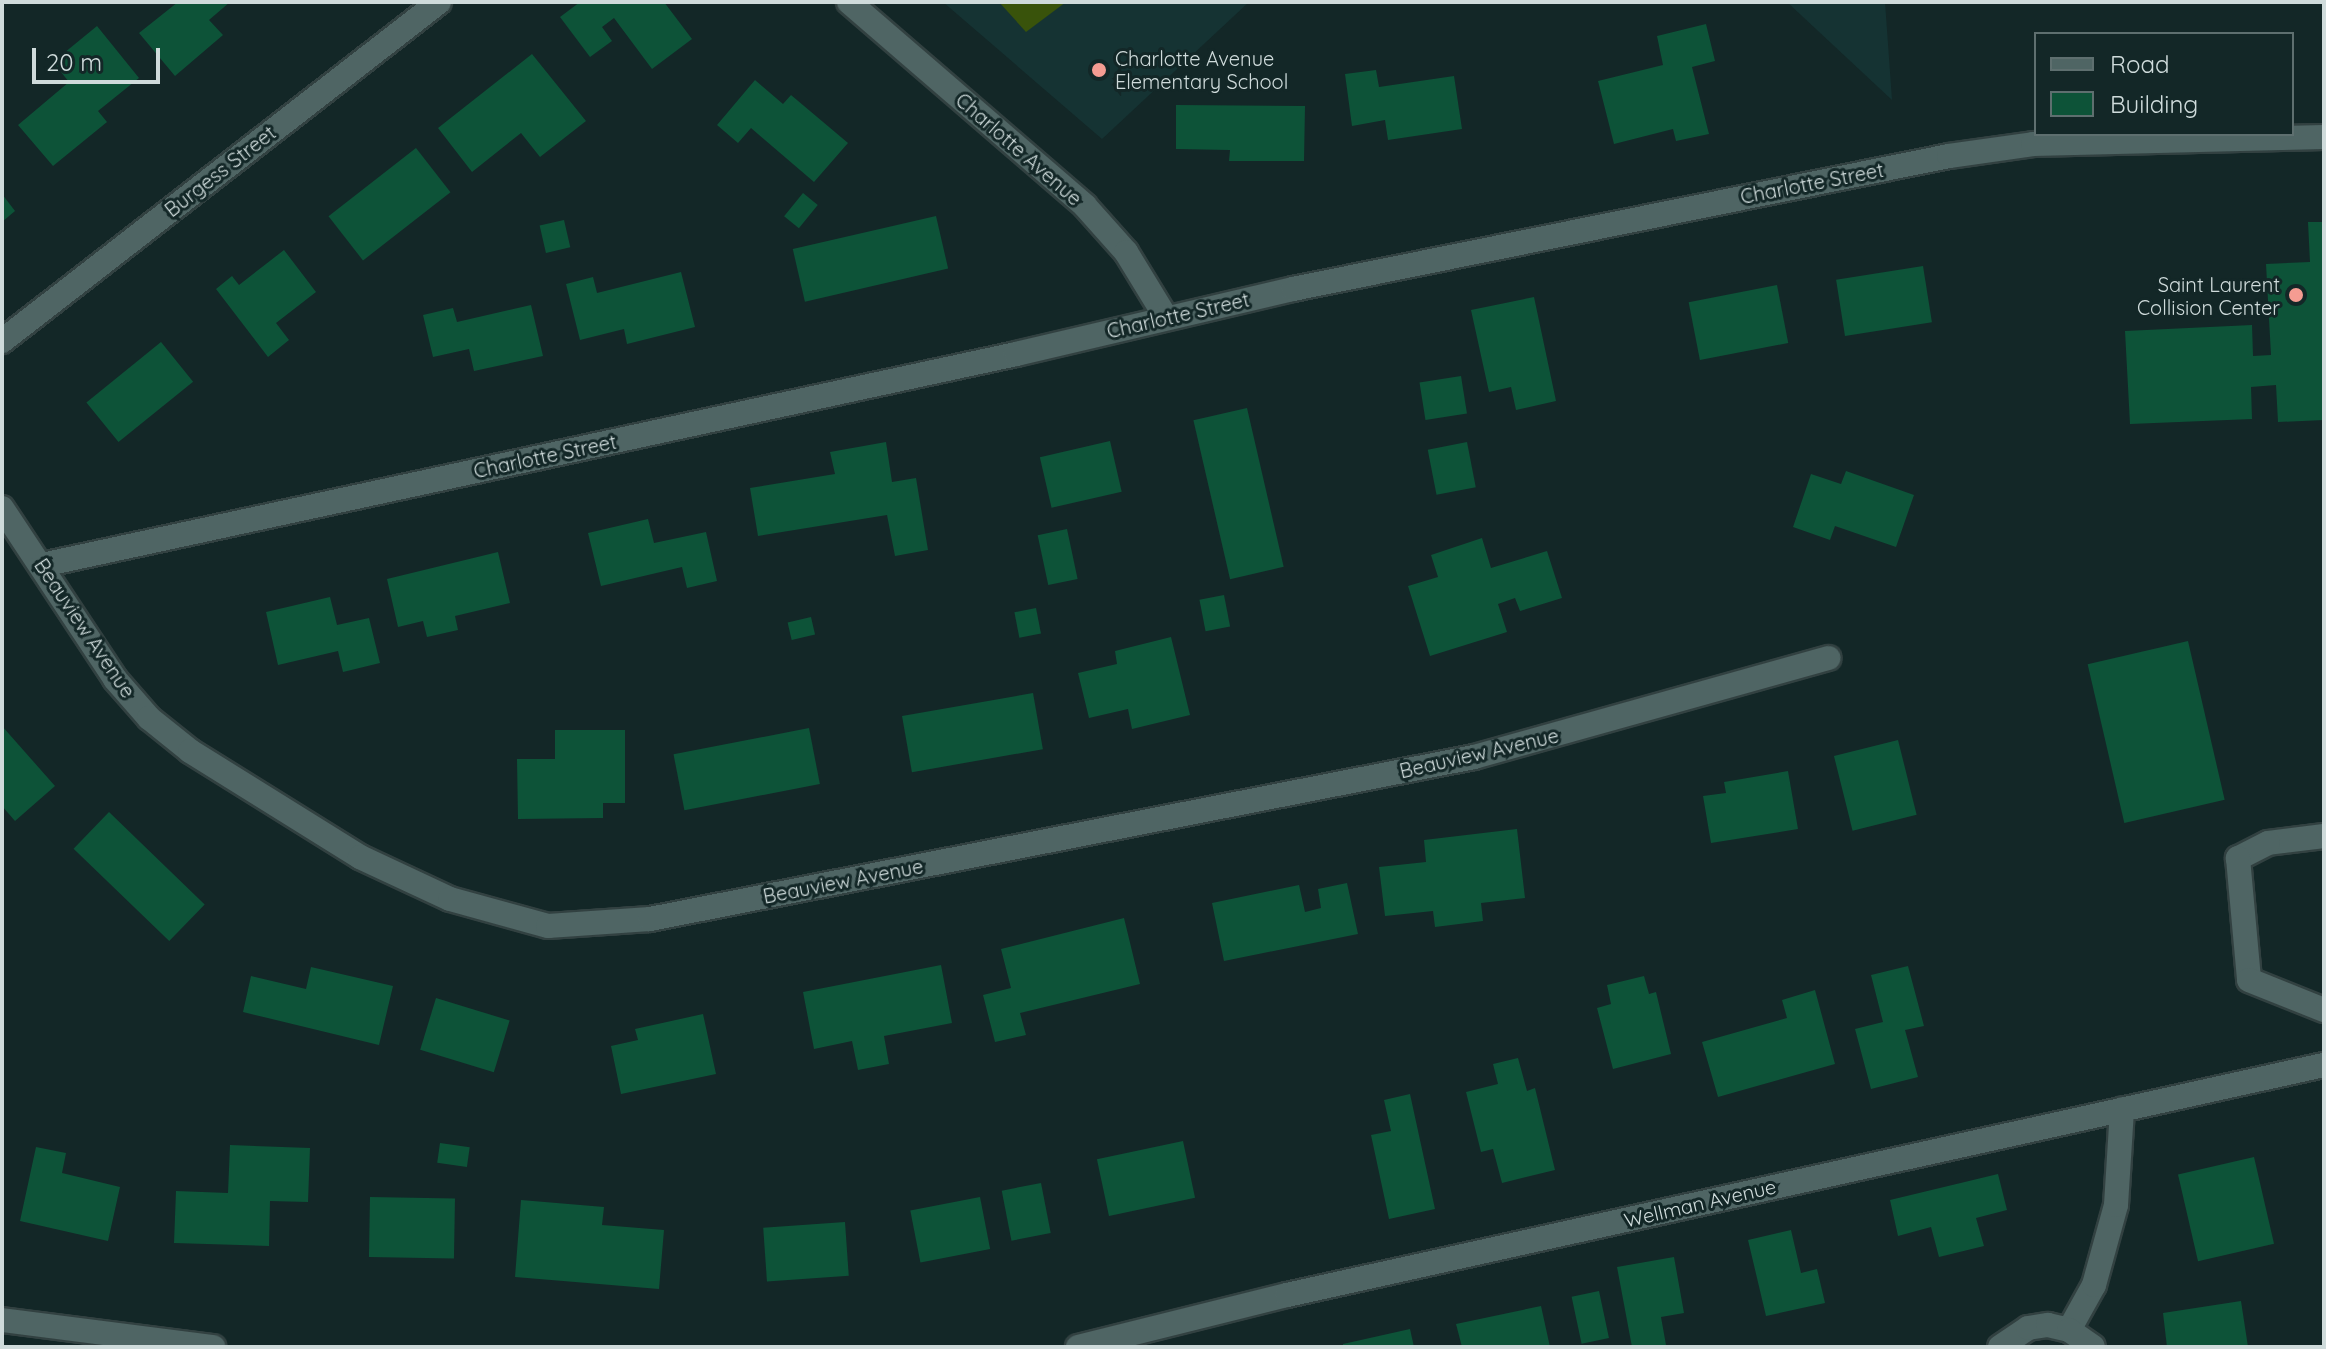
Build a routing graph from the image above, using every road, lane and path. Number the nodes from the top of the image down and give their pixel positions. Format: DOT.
graph roads {
  1 [pos="439,2"];
  2 [pos="849,2"];
  3 [pos="2324,137"];
  4 [pos="1165,316"];
  5 [pos="2,341"];
  6 [pos="2,508"];
  7 [pos="42,565"];
  8 [pos="1828,658"];
  9 [pos="2324,836"];
  10 [pos="2324,1010"];
  11 [pos="2324,1065"];
  12 [pos="2122,1109"];
  13 [pos="2,1320"];
  14 [pos="2069,1330"];
  15 [pos="213,1347"];
  16 [pos="1078,1347"];
  17 [pos="2000,1347"];
  18 [pos="2093,1347"];
  1 -- 5 [label="street, Burgess Street"];
  2 -- 4 [label="street, Charlotte Avenue"];
  3 -- 4 [label="street, Charlotte Street"];
  4 -- 7 [label="street, Charlotte Street"];
  6 -- 7 [label="street, Beauview Avenue"];
  7 -- 8 [label="street, Beauview Avenue"];
  9 -- 10 [label="street"];
  11 -- 12 [label="street, Wellman Avenue"];
  12 -- 14 [label="street"];
  12 -- 16 [label="street, Wellman Avenue"];
  13 -- 15 [label="street"];
  14 -- 17 [label="street"];
  14 -- 18 [label="street"];
}
